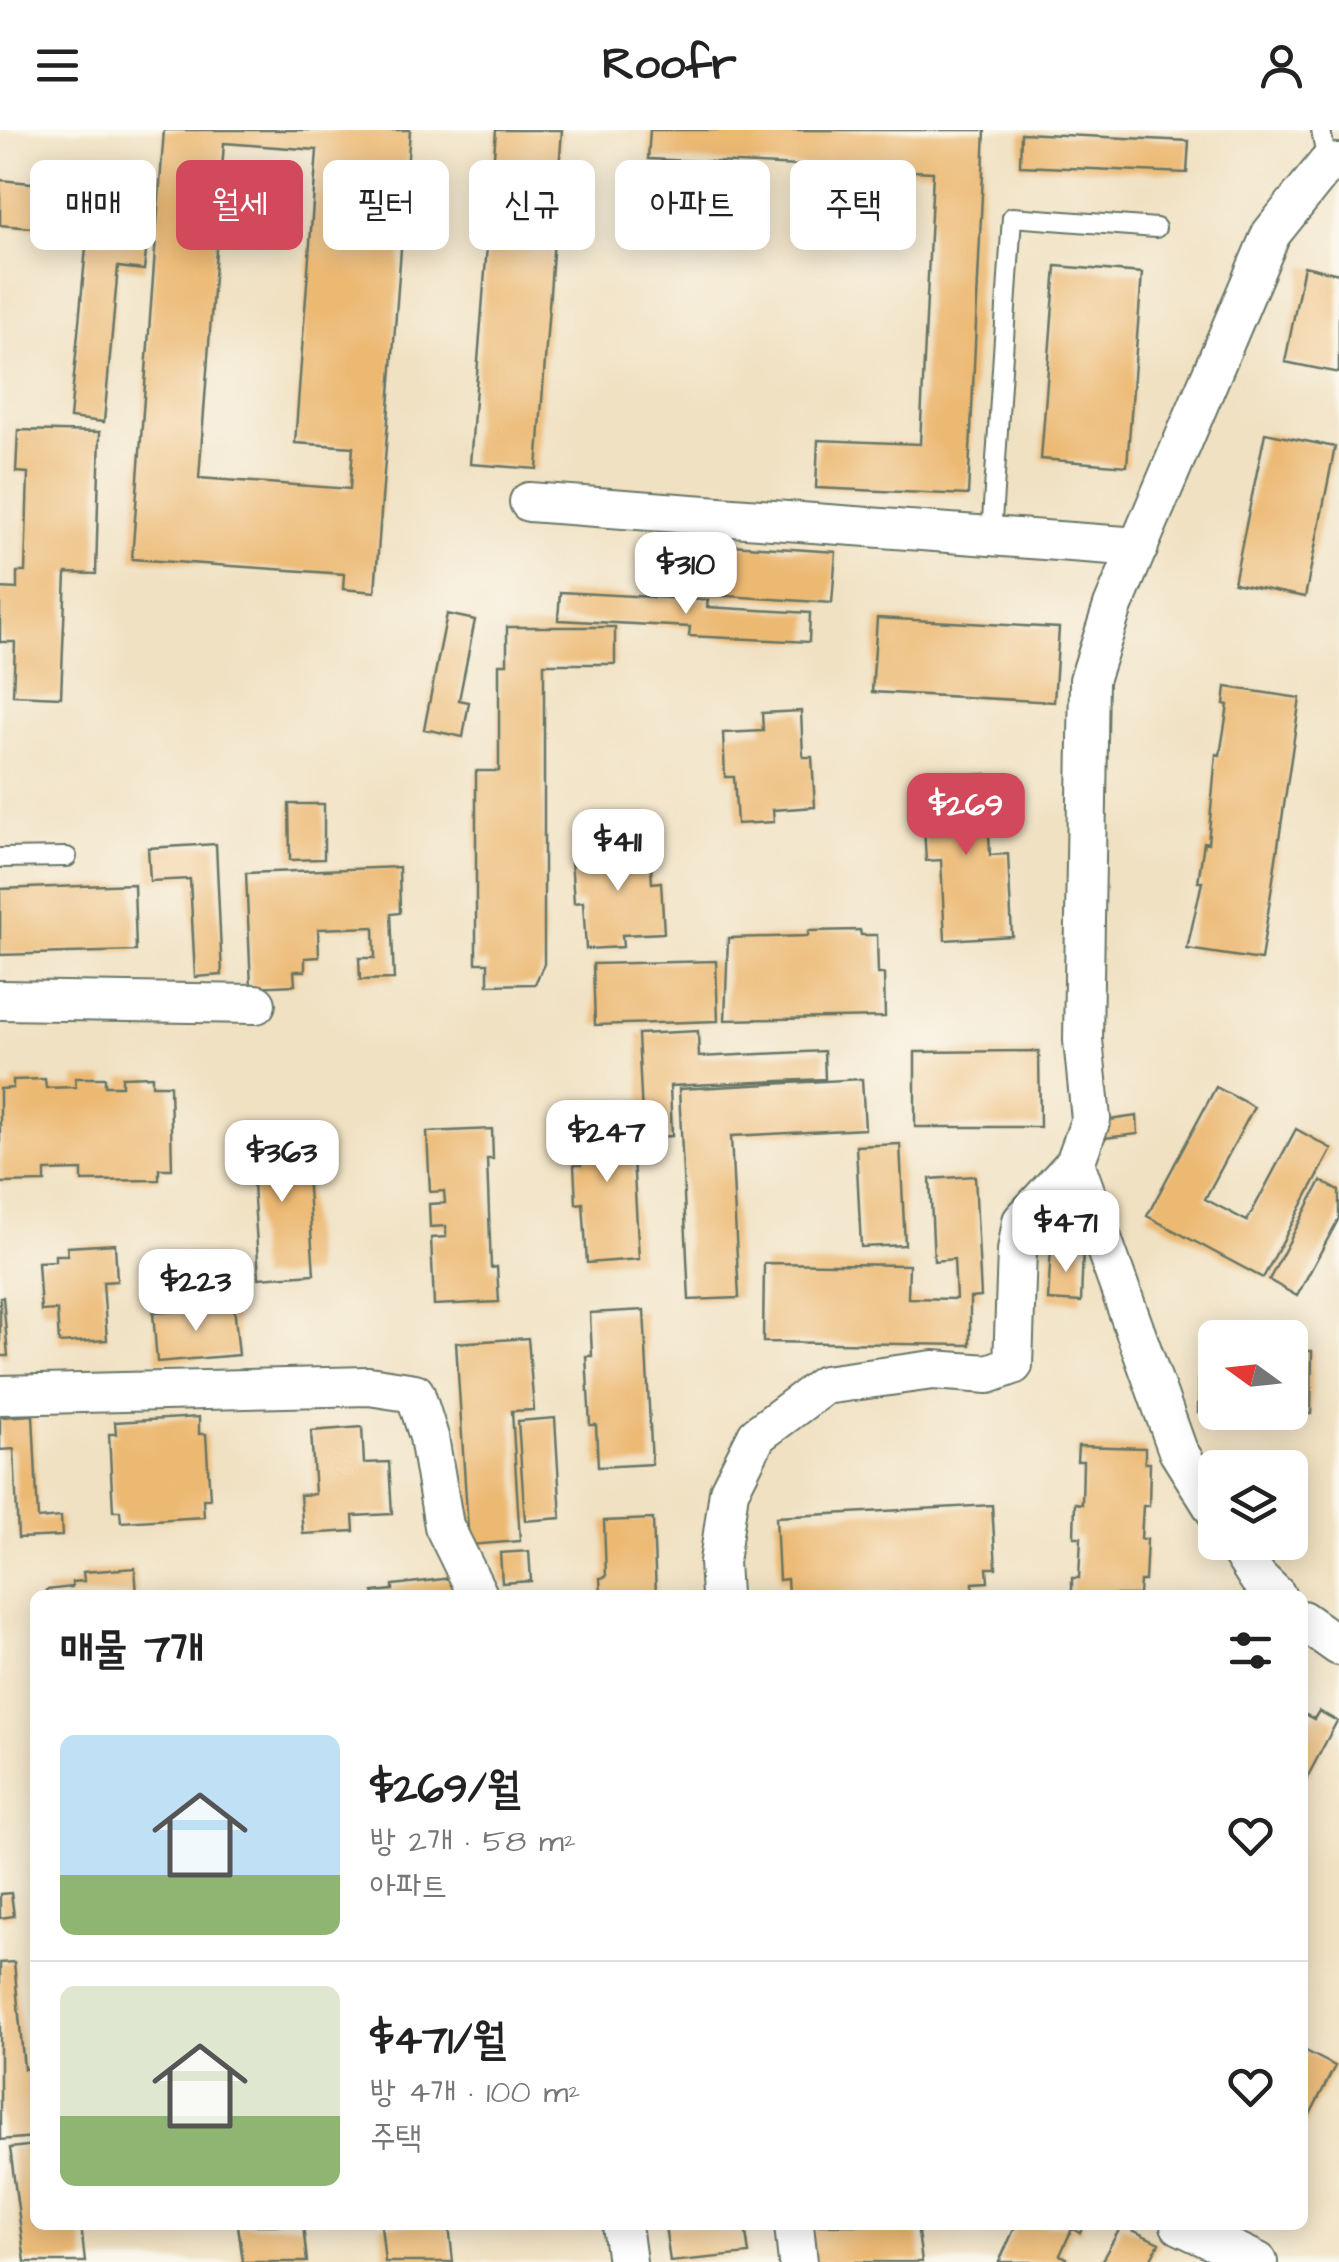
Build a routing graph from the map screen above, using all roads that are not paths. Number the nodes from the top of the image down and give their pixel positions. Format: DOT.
graph roads {
  1 [pos="1329,152"];
  2 [pos="1156,228"];
  3 [pos="529,502"];
  4 [pos="991,536"];
  5 [pos="1138,547"];
  6 [pos="0,858"];
  7 [pos="67,858"];
  8 [pos="0,1000"];
  9 [pos="256,1004"];
  10 [pos="1075,1163"];
  11 [pos="0,1395"];
  12 [pos="1198,1483"];
  13 [pos="1246,1560"];
  14 [pos="476,1590"];
  15 [pos="721,1590"];
  16 [pos="1271,1590"];
  17 [pos="1308,1624"];
  18 [pos="1339,1646"];
  19 [pos="623,2230"];
  20 [pos="795,2230"];
  21 [pos="1191,2230"];
  22 [pos="627,2262"];
  23 [pos="798,2262"];
  24 [pos="1258,2262"];
  1 -- 5 [label="street"];
  2 -- 4 [label="lane"];
  3 -- 4 [label="street"];
  4 -- 5 [label="street"];
  5 -- 10 [label="street"];
  6 -- 7 [label="lane"];
  8 -- 9 [label="street"];
  10 -- 12 [label="street"];
  10 -- 15 [label="street"];
  11 -- 14 [label="street"];
  13 -- 16 [label="street"];
  17 -- 18 [label="street"];
  19 -- 22 [label="street"];
  20 -- 23 [label="street"];
  21 -- 24 [label="street"];
}
